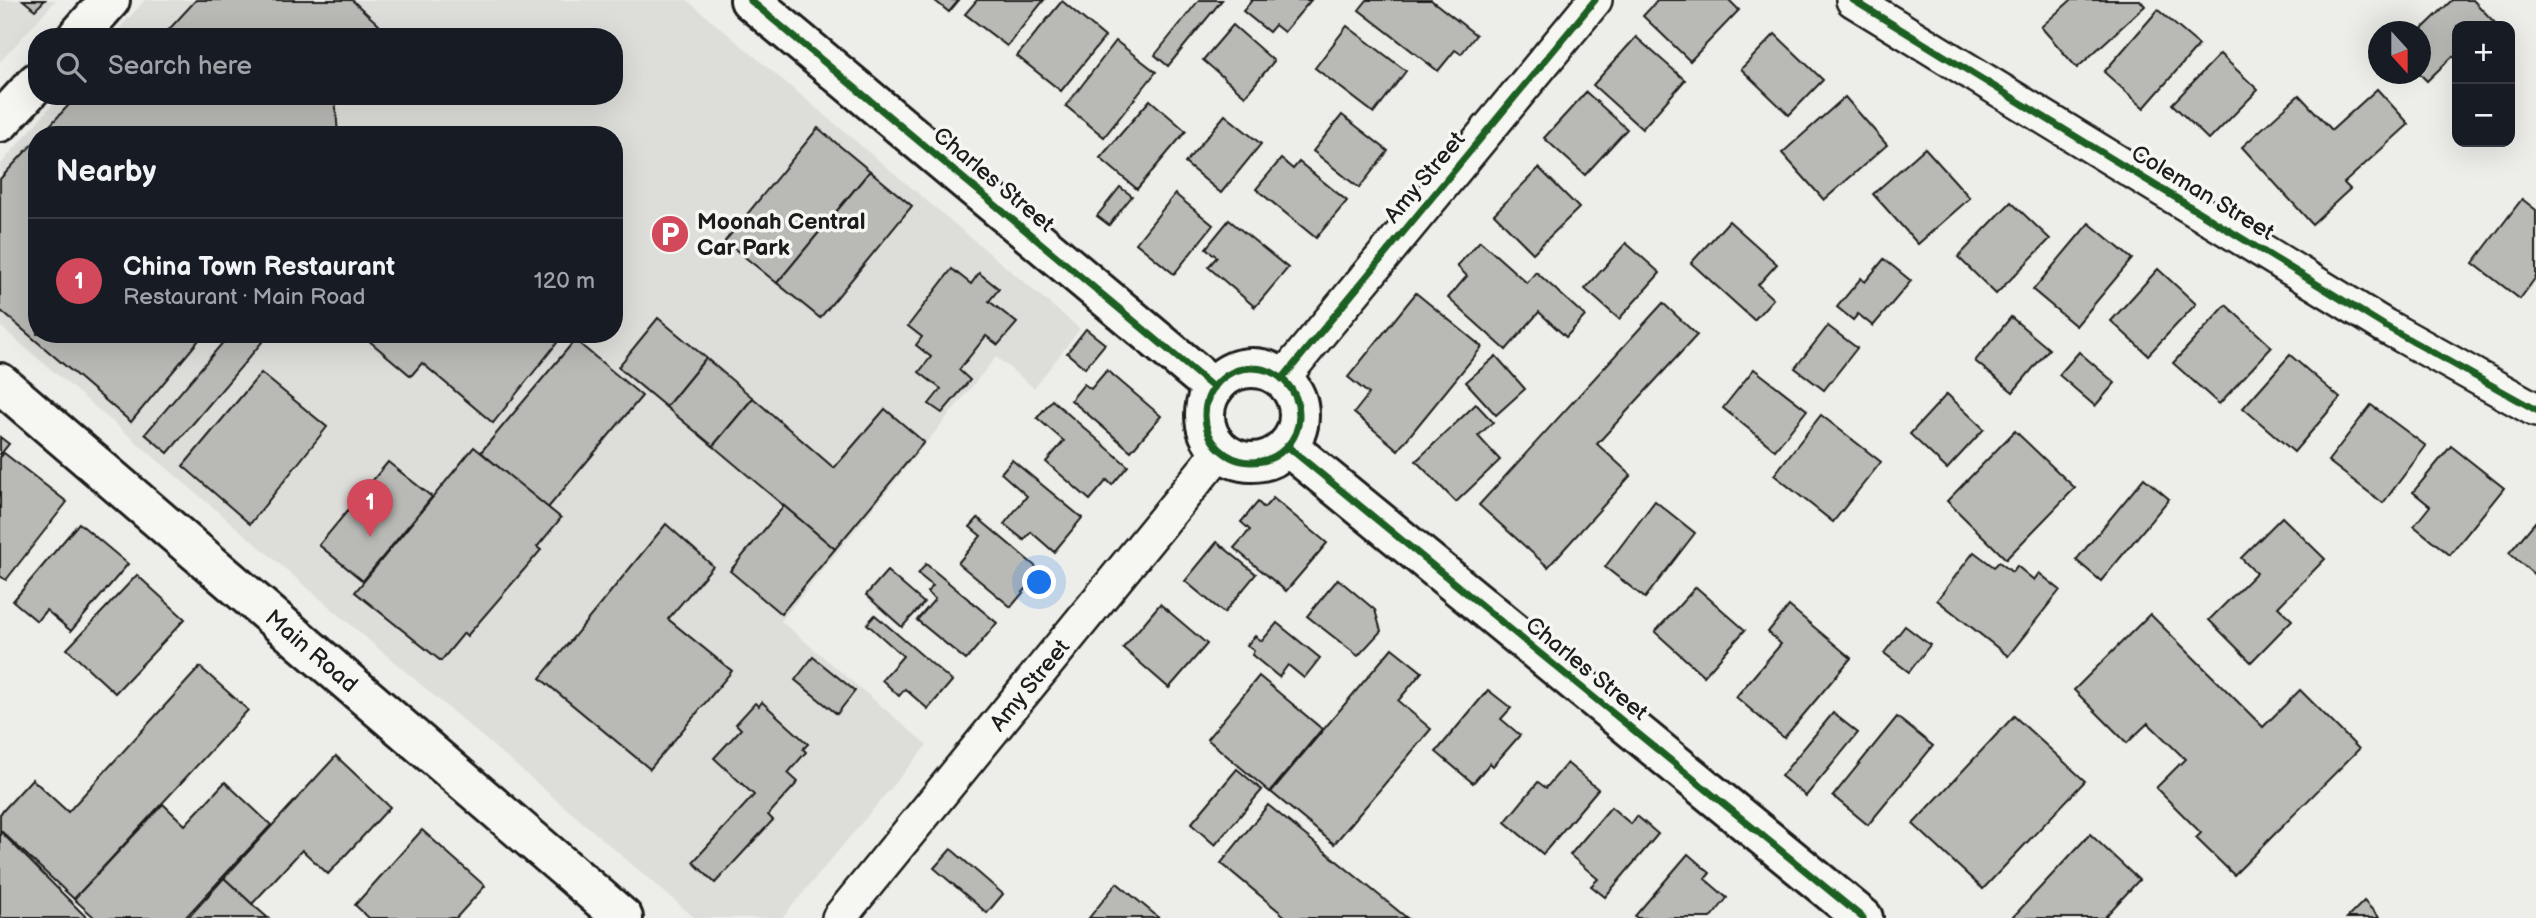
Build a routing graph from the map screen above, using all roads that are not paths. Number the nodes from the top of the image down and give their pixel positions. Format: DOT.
graph roads {
  1 [pos="110,0"];
  2 [pos="750,0"];
  3 [pos="1595,0"];
  4 [pos="1853,0"];
  5 [pos="85,28"];
  6 [pos="28,92"];
  7 [pos="0,122"];
  8 [pos="1282,379"];
  9 [pos="0,383"];
  10 [pos="1214,387"];
  11 [pos="2536,410"];
  12 [pos="1287,446"];
  13 [pos="1221,450"];
  14 [pos="623,918"];
  15 [pos="839,918"];
  16 [pos="1863,918"];
  1 -- 5 [label="street"];
  2 -- 10 [label="street, Charles Street"];
  3 -- 8 [label="street, Amy Street"];
  4 -- 11 [label="street, Coleman Street"];
  6 -- 7 [label="street"];
  8 -- 10 [label="street"];
  8 -- 12 [label="street"];
  9 -- 14 [label="street, Main Road"];
  10 -- 13 [label="street"];
  12 -- 13 [label="street"];
  12 -- 16 [label="street, Charles Street"];
  13 -- 15 [label="street, Amy Street"];
}
